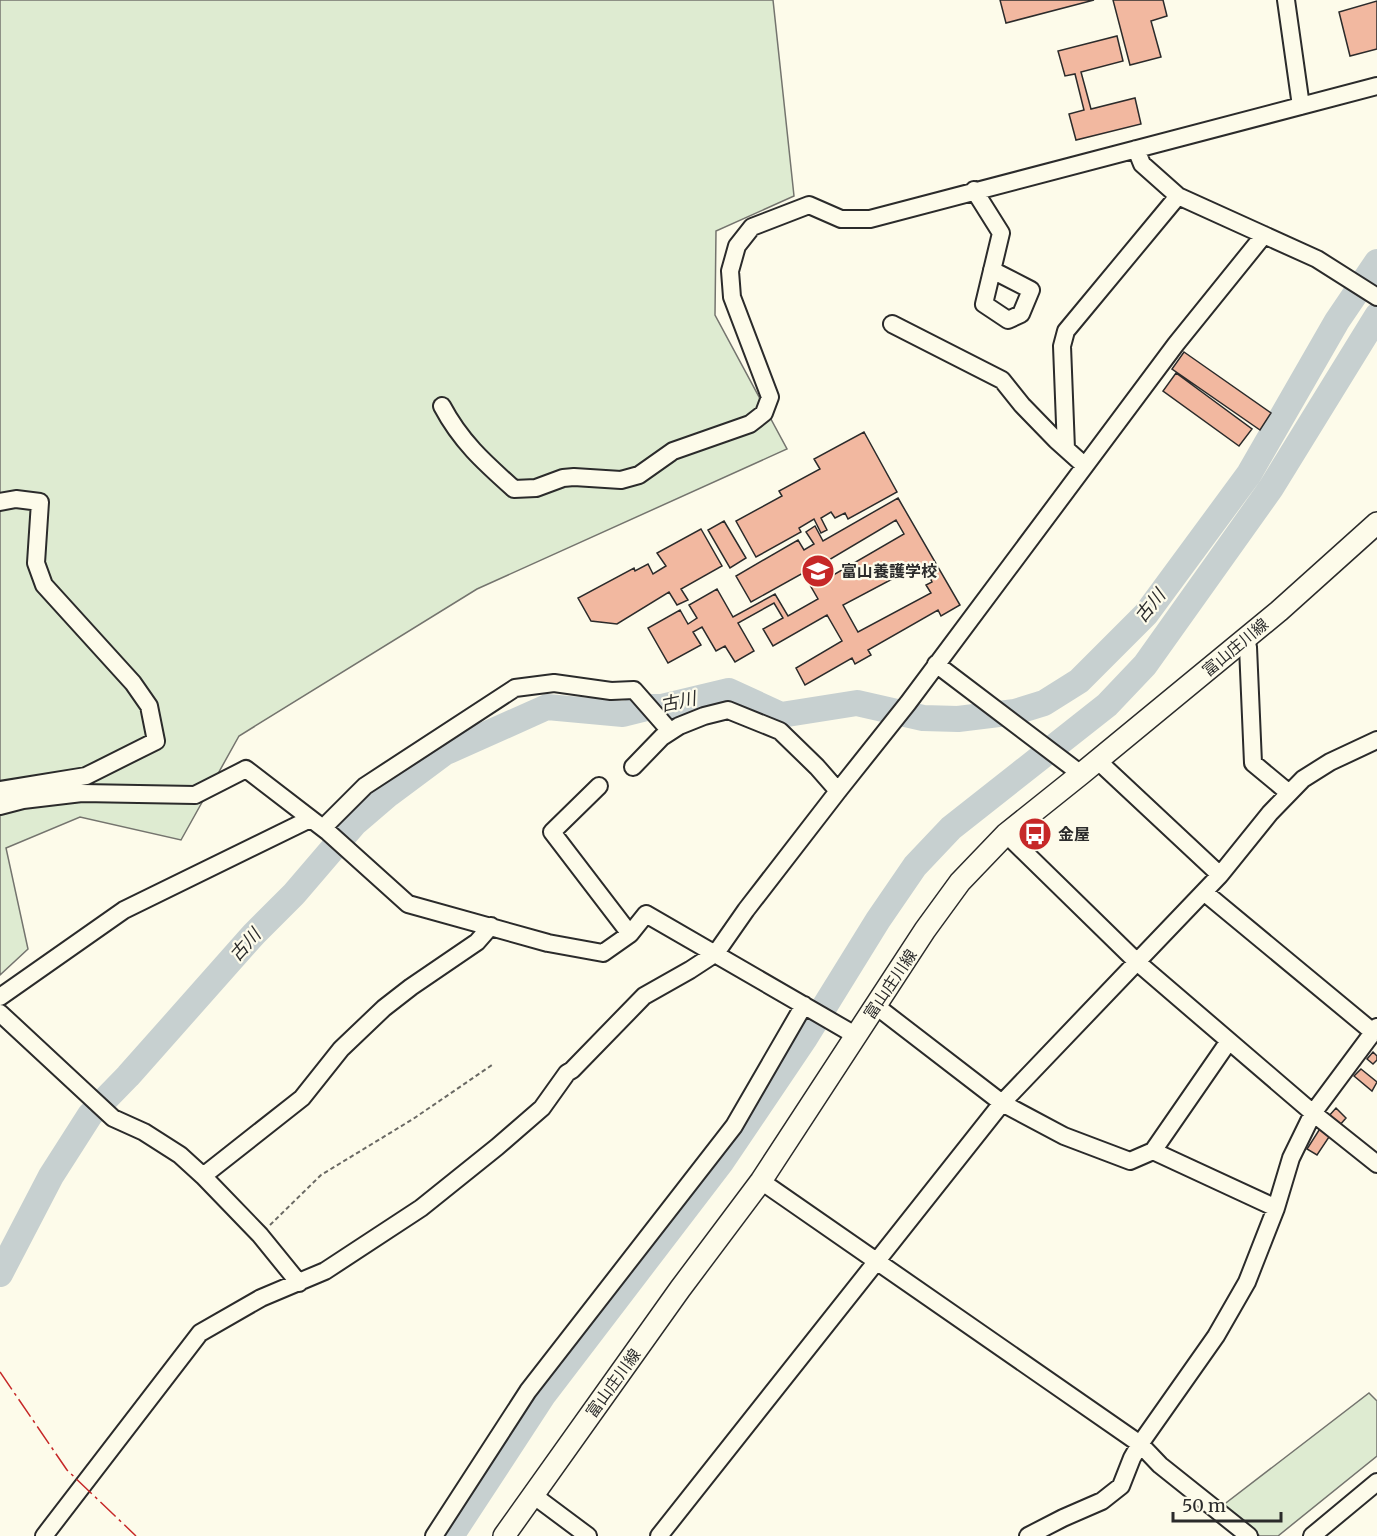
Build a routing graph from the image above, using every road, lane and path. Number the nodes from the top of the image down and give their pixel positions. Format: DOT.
graph roads {
  1 [pos="1286,0"];
  2 [pos="1377,86"];
  3 [pos="1301,106"];
  4 [pos="1136,149"];
  5 [pos="974,190"];
  6 [pos="1178,196"];
  7 [pos="1264,235"];
  8 [pos="992,270"];
  9 [pos="1368,291"];
  10 [pos="892,324"];
  11 [pos="442,406"];
  12 [pos="1066,449"];
  13 [pos="1085,466"];
  14 [pos="0,502"];
  15 [pos="1377,523"];
  16 [pos="1243,640"];
  17 [pos="936,664"];
  18 [pos="666,727"];
  19 [pos="1377,740"];
  20 [pos="1098,760"];
  21 [pos="633,768"];
  22 [pos="1081,774"];
  23 [pos="599,786"];
  24 [pos="0,790"];
  25 [pos="838,791"];
  26 [pos="1289,793"];
  27 [pos="0,806"];
  28 [pos="320,826"];
  29 [pos="1006,834"];
  30 [pos="1220,875"];
  31 [pos="1204,892"];
  32 [pos="491,927"];
  33 [pos="630,934"];
  34 [pos="716,953"];
  35 [pos="1137,962"];
  36 [pos="0,997"];
  37 [pos="876,1006"];
  38 [pos="807,1007"];
  39 [pos="0,1013"];
  40 [pos="1375,1029"];
  41 [pos="855,1035"];
  42 [pos="1229,1041"];
  43 [pos="492,1065"];
  44 [pos="1002,1103"];
  45 [pos="1313,1113"];
  46 [pos="1153,1151"];
  47 [pos="1377,1164"];
  48 [pos="203,1176"];
  49 [pos="761,1181"];
  50 [pos="1276,1208"];
  51 [pos="260,1235"];
  52 [pos="877,1263"];
  53 [pos="299,1283"];
  54 [pos="1140,1444"];
  55 [pos="1377,1482"];
  56 [pos="532,1495"];
  57 [pos="44,1536"];
  58 [pos="434,1536"];
  59 [pos="504,1536"];
  60 [pos="588,1536"];
  61 [pos="659,1536"];
  62 [pos="1028,1536"];
  63 [pos="1249,1536"];
  64 [pos="1312,1536"];
  1 -- 3 [label="street"];
  2 -- 3 [label="street"];
  3 -- 4 [label="street"];
  4 -- 5 [label="street"];
  4 -- 6 [label="street"];
  5 -- 8 [label="street"];
  5 -- 11 [label="street"];
  6 -- 7 [label="street"];
  6 -- 12 [label="street"];
  7 -- 9 [label="street"];
  7 -- 13 [label="street"];
  10 -- 12 [label="street"];
  12 -- 13 [label="street"];
  13 -- 17 [label="street"];
  14 -- 24 [label="street"];
  15 -- 16 [label="main road, 富山庄川線"];
  16 -- 20 [label="main road, 富山庄川線"];
  16 -- 26 [label="street"];
  17 -- 22 [label="street"];
  17 -- 25 [label="street"];
  18 -- 21 [label="street"];
  18 -- 25 [label="street"];
  18 -- 28 [label="street"];
  19 -- 26 [label="street"];
  20 -- 22 [label="main road, 富山庄川線"];
  20 -- 30 [label="street"];
  22 -- 29 [label="main road, 富山庄川線"];
  23 -- 33 [label="street"];
  25 -- 34 [label="street"];
  26 -- 30 [label="street"];
  27 -- 28 [label="street"];
  28 -- 32 [label="street"];
  28 -- 36 [label="street"];
  29 -- 35 [label="street"];
  29 -- 37 [label="main road, 富山庄川線"];
  30 -- 31 [label="street"];
  31 -- 35 [label="street"];
  31 -- 40 [label="street"];
  32 -- 33 [label="street"];
  32 -- 48 [label="street"];
  33 -- 34 [label="street"];
  34 -- 38 [label="street"];
  34 -- 53 [label="street"];
  35 -- 42 [label="street"];
  35 -- 44 [label="street"];
  37 -- 41 [label="main road, 富山庄川線"];
  37 -- 44 [label="street"];
  38 -- 41 [label="street"];
  38 -- 58 [label="street"];
  39 -- 48 [label="street"];
  40 -- 45 [label="street"];
  41 -- 49 [label="main road, 富山庄川線"];
  42 -- 45 [label="street"];
  42 -- 46 [label="street"];
  43 -- 51 [label="path"];
  44 -- 46 [label="street"];
  44 -- 52 [label="street"];
  45 -- 47 [label="street"];
  45 -- 50 [label="street"];
  46 -- 50 [label="street"];
  48 -- 51 [label="street"];
  49 -- 52 [label="street"];
  49 -- 56 [label="main road, 富山庄川線"];
  50 -- 54 [label="street"];
  51 -- 53 [label="street"];
  52 -- 54 [label="street"];
  52 -- 61 [label="street"];
  53 -- 57 [label="street"];
  54 -- 62 [label="street"];
  54 -- 63 [label="street"];
  55 -- 64 [label="street"];
  56 -- 59 [label="main road, 富山庄川線"];
  56 -- 60 [label="street"];
}
